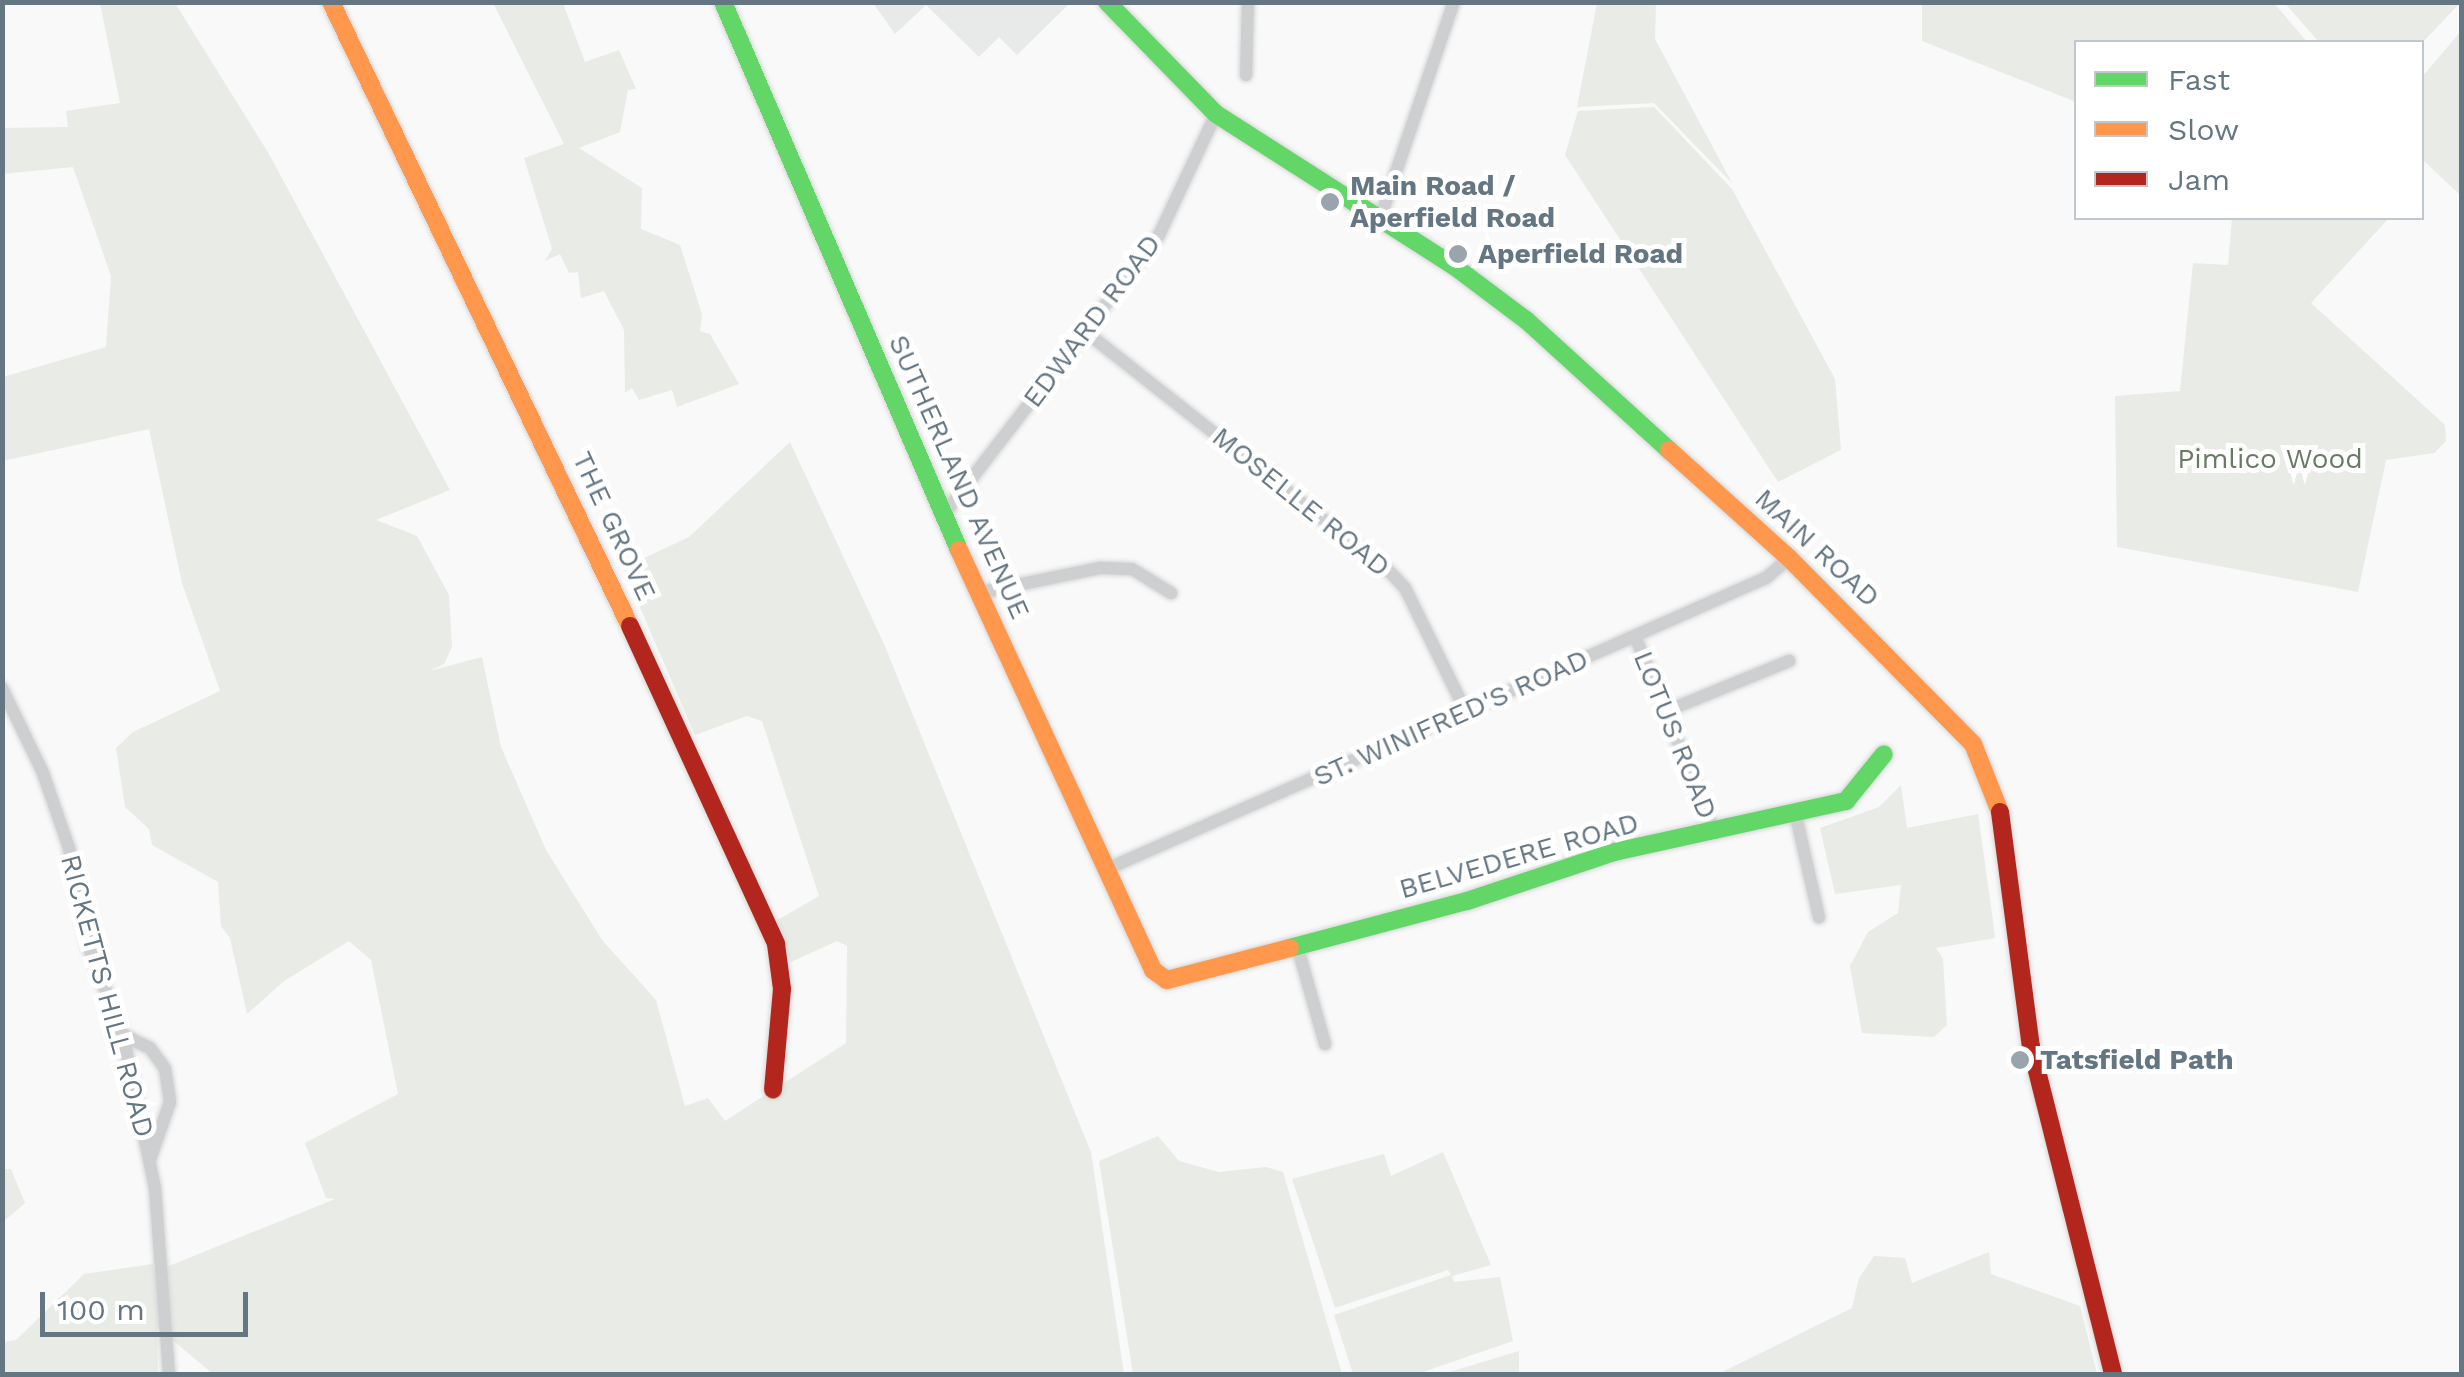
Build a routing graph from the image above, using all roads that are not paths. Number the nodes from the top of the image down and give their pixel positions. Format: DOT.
graph roads {
  1 [pos="331,2"];
  2 [pos="722,2"];
  3 [pos="1107,2"];
  4 [pos="1248,2"];
  5 [pos="1454,2"];
  6 [pos="1246,75"];
  7 [pos="1216,114"];
  8 [pos="1380,219"];
  9 [pos="1086,332"];
  10 [pos="945,513"];
  11 [pos="1789,558"];
  12 [pos="978,593"];
  13 [pos="1171,593"];
  14 [pos="1635,636"];
  15 [pos="1789,661"];
  16 [pos="2,688"];
  17 [pos="1669,710"];
  18 [pos="1466,712"];
  19 [pos="1884,754"];
  20 [pos="1796,816"];
  21 [pos="1714,833"];
  22 [pos="1108,869"];
  23 [pos="1819,917"];
  24 [pos="1298,949"];
  25 [pos="1154,970"];
  26 [pos="123,1035"];
  27 [pos="1325,1044"];
  28 [pos="773,1090"];
  29 [pos="150,1162"];
  30 [pos="168,1374"];
  31 [pos="2113,1374"];
  1 -- 28 [label="street, THE GROVE"];
  2 -- 10 [label="street, SUTHERLAND AVENUE"];
  3 -- 7 [label="street, MAIN ROAD"];
  4 -- 6 [label="street"];
  5 -- 8 [label="street"];
  7 -- 8 [label="street, MAIN ROAD"];
  7 -- 9 [label="street, EDWARD ROAD"];
  8 -- 11 [label="street, MAIN ROAD"];
  9 -- 10 [label="street, EDWARD ROAD"];
  9 -- 18 [label="street, MOSELLE ROAD"];
  10 -- 12 [label="street, SUTHERLAND AVENUE"];
  11 -- 14 [label="street, ST. WINIFRED'S ROAD"];
  11 -- 31 [label="street, MAIN ROAD"];
  12 -- 13 [label="street"];
  12 -- 22 [label="street, SUTHERLAND AVENUE"];
  14 -- 17 [label="street, LOTUS ROAD"];
  14 -- 18 [label="street, ST. WINIFRED'S ROAD"];
  15 -- 17 [label="street"];
  16 -- 26 [label="street, RICKETTS HILL ROAD"];
  17 -- 21 [label="street, LOTUS ROAD"];
  18 -- 22 [label="street, ST. WINIFRED'S ROAD"];
  19 -- 20 [label="street, BELVEDERE ROAD"];
  20 -- 21 [label="street, BELVEDERE ROAD"];
  20 -- 23 [label="street"];
  21 -- 24 [label="street, BELVEDERE ROAD"];
  22 -- 25 [label="street, SUTHERLAND AVENUE"];
  24 -- 25 [label="street, BELVEDERE ROAD"];
  24 -- 27 [label="street"];
  26 -- 29 [label="street, RICKETTS HILL ROAD"];
  26 -- 29 [label="street"];
  29 -- 30 [label="street, RICKETTS HILL ROAD"];
}
